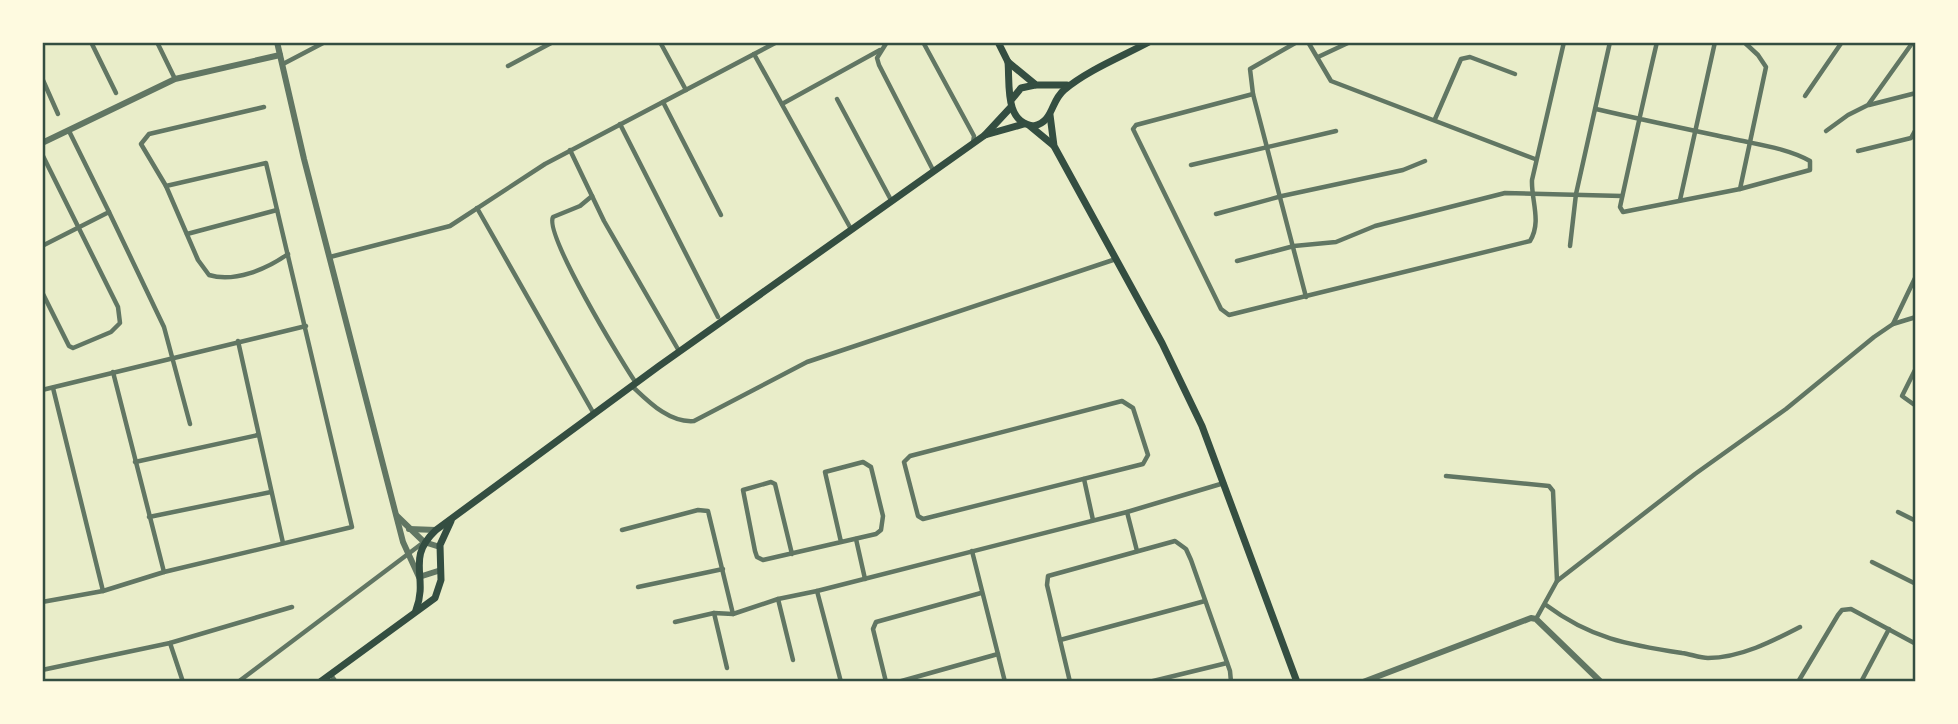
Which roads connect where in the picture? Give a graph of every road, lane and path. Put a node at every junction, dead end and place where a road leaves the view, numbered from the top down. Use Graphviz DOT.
graph roads {
  1 [pos="91,42"];
  2 [pos="157,42"];
  3 [pos="277,42"];
  4 [pos="325,42"];
  5 [pos="553,42"];
  6 [pos="660,42"];
  7 [pos="777,42"];
  8 [pos="923,42"];
  9 [pos="998,42"];
  10 [pos="1149,42"];
  11 [pos="1297,42"];
  12 [pos="1308,42"];
  13 [pos="1350,42"];
  14 [pos="1564,42"];
  15 [pos="1610,42"];
  16 [pos="1657,42"];
  17 [pos="1715,42"];
  18 [pos="1744,42"];
  19 [pos="1842,42"];
  20 [pos="1913,42"];
  21 [pos="890,43"];
  22 [pos="882,49"];
  23 [pos="754,54"];
  24 [pos="280,55"];
  25 [pos="1318,57"];
  26 [pos="1008,62"];
  27 [pos="282,65"];
  28 [pos="508,66"];
  29 [pos="1515,74"];
  30 [pos="42,78"];
  31 [pos="175,79"];
  32 [pos="1074,83"];
  33 [pos="1039,86"];
  34 [pos="686,90"];
  35 [pos="116,93"];
  36 [pos="1916,93"];
  37 [pos="1253,94"];
  38 [pos="1805,96"];
  39 [pos="836,99"];
  40 [pos="663,102"];
  41 [pos="1011,103"];
  42 [pos="782,104"];
  43 [pos="1868,106"];
  44 [pos="264,107"];
  45 [pos="1596,109"];
  46 [pos="1051,112"];
  47 [pos="58,114"];
  48 [pos="1638,118"];
  49 [pos="1435,119"];
  50 [pos="620,124"];
  51 [pos="1027,125"];
  52 [pos="1916,129"];
  53 [pos="69,131"];
  54 [pos="1336,131"];
  55 [pos="1695,131"];
  56 [pos="1826,131"];
  57 [pos="985,135"];
  58 [pos="42,143"];
  59 [pos="973,143"];
  60 [pos="1750,143"];
  61 [pos="1054,146"];
  62 [pos="1269,146"];
  63 [pos="570,150"];
  64 [pos="1858,151"];
  65 [pos="42,154"];
  66 [pos="1535,159"];
  67 [pos="1425,161"];
  68 [pos="1191,165"];
  69 [pos="933,170"];
  70 [pos="166,186"];
  71 [pos="1740,189"];
  72 [pos="1535,194"];
  73 [pos="1576,194"];
  74 [pos="592,196"];
  75 [pos="1282,196"];
  76 [pos="1622,197"];
  77 [pos="891,200"];
  78 [pos="1680,200"];
  79 [pos="477,208"];
  80 [pos="277,210"];
  81 [pos="109,212"];
  82 [pos="1216,214"];
  83 [pos="721,215"];
  84 [pos="77,228"];
  85 [pos="851,229"];
  86 [pos="187,233"];
  87 [pos="42,246"];
  88 [pos="1294,246"];
  89 [pos="1570,246"];
  90 [pos="288,254"];
  91 [pos="330,257"];
  92 [pos="1116,259"];
  93 [pos="1237,261"];
  94 [pos="1916,276"];
  95 [pos="42,292"];
  96 [pos="1306,297"];
  97 [pos="718,317"];
  98 [pos="1916,317"];
  99 [pos="1894,324"];
  100 [pos="306,326"];
  101 [pos="238,341"];
  102 [pos="680,352"];
  103 [pos="171,358"];
  104 [pos="1916,368"];
  105 [pos="113,372"];
  106 [pos="634,384"];
  107 [pos="53,387"];
  108 [pos="42,390"];
  109 [pos="1916,406"];
  110 [pos="594,414"];
  111 [pos="190,424"];
  112 [pos="258,435"];
  113 [pos="135,462"];
  114 [pos="1446,476"];
  115 [pos="1084,479"];
  116 [pos="1224,483"];
  117 [pos="271,492"];
  118 [pos="1127,512"];
  119 [pos="1898,512"];
  120 [pos="396,515"];
  121 [pos="149,517"];
  122 [pos="451,520"];
  123 [pos="1093,520"];
  124 [pos="1916,521"];
  125 [pos="409,529"];
  126 [pos="436,530"];
  127 [pos="622,530"];
  128 [pos="856,538"];
  129 [pos="424,542"];
  130 [pos="841,542"];
  131 [pos="283,543"];
  132 [pos="440,547"];
  133 [pos="972,551"];
  134 [pos="1137,551"];
  135 [pos="408,552"];
  136 [pos="792,554"];
  137 [pos="1872,562"];
  138 [pos="723,569"];
  139 [pos="441,570"];
  140 [pos="164,572"];
  141 [pos="419,577"];
  142 [pos="865,579"];
  143 [pos="1557,581"];
  144 [pos="1916,584"];
  145 [pos="638,587"];
  146 [pos="817,590"];
  147 [pos="103,591"];
  148 [pos="981,593"];
  149 [pos="778,599"];
  150 [pos="1205,601"];
  151 [pos="42,602"];
  152 [pos="1546,605"];
  153 [pos="292,607"];
  154 [pos="416,610"];
  155 [pos="715,613"];
  156 [pos="733,614"];
  157 [pos="1536,619"];
  158 [pos="676,622"];
  159 [pos="1800,627"];
  160 [pos="1889,629"];
  161 [pos="1060,640"];
  162 [pos="170,643"];
  163 [pos="1916,644"];
  164 [pos="998,654"];
  165 [pos="793,660"];
  166 [pos="1227,663"];
  167 [pos="727,668"];
  168 [pos="42,670"];
  169 [pos="331,675"];
  170 [pos="1295,680"];
  171 [pos="183,682"];
  172 [pos="238,682"];
  173 [pos="320,682"];
  174 [pos="337,682"];
  175 [pos="841,682"];
  176 [pos="887,682"];
  177 [pos="898,682"];
  178 [pos="1005,682"];
  179 [pos="1070,682"];
  180 [pos="1149,682"];
  181 [pos="1231,682"];
  182 [pos="1363,682"];
  183 [pos="1601,682"];
  184 [pos="1798,682"];
  185 [pos="1861,682"];
  1 -- 35 [label="street"];
  2 -- 31 [label="street"];
  3 -- 24 [label="street"];
  4 -- 27 [label="street"];
  5 -- 28 [label="street"];
  6 -- 34 [label="street"];
  7 -- 23 [label="street"];
  8 -- 59 [label="street"];
  9 -- 26 [label="main road"];
  10 -- 32 [label="main road"];
  11 -- 37 [label="street"];
  12 -- 25 [label="street"];
  13 -- 25 [label="street"];
  14 -- 66 [label="street"];
  15 -- 45 [label="street"];
  16 -- 48 [label="street"];
  17 -- 55 [label="street"];
  18 -- 60 [label="street"];
  19 -- 38 [label="street"];
  20 -- 43 [label="street"];
  21 -- 22 [label="street"];
  22 -- 42 [label="street"];
  22 -- 69 [label="street"];
  23 -- 34 [label="street"];
  23 -- 42 [label="street"];
  24 -- 27 [label="street"];
  24 -- 31 [label="street"];
  25 -- 49 [label="street"];
  26 -- 33 [label="main road"];
  26 -- 41 [label="main road"];
  27 -- 91 [label="street"];
  29 -- 49 [label="street"];
  30 -- 47 [label="street"];
  31 -- 53 [label="street"];
  32 -- 33 [label="main road"];
  32 -- 46 [label="main road"];
  33 -- 41 [label="main road"];
  33 -- 46 [label="main road"];
  34 -- 40 [label="street"];
  36 -- 43 [label="street"];
  37 -- 62 [label="street"];
  37 -- 96 [label="street"];
  39 -- 77 [label="street"];
  40 -- 50 [label="street"];
  40 -- 83 [label="street"];
  41 -- 51 [label="main road"];
  41 -- 57 [label="main road"];
  42 -- 85 [label="street"];
  43 -- 56 [label="street"];
  44 -- 70 [label="street"];
  45 -- 48 [label="street"];
  45 -- 73 [label="street"];
  46 -- 51 [label="main road"];
  46 -- 61 [label="main road"];
  48 -- 55 [label="street"];
  48 -- 76 [label="street"];
  49 -- 66 [label="street"];
  50 -- 63 [label="street"];
  50 -- 97 [label="street"];
  51 -- 57 [label="main road"];
  51 -- 61 [label="main road"];
  52 -- 64 [label="street"];
  53 -- 58 [label="street"];
  53 -- 81 [label="street"];
  54 -- 62 [label="street"];
  55 -- 60 [label="street"];
  55 -- 78 [label="street"];
  57 -- 59 [label="main road"];
  59 -- 69 [label="main road"];
  60 -- 71 [label="street"];
  60 -- 71 [label="street"];
  61 -- 92 [label="main road"];
  62 -- 68 [label="street"];
  62 -- 75 [label="street"];
  63 -- 74 [label="street"];
  63 -- 79 [label="street"];
  65 -- 84 [label="street"];
  66 -- 72 [label="street"];
  67 -- 75 [label="street"];
  69 -- 77 [label="main road"];
  70 -- 80 [label="street"];
  70 -- 86 [label="street"];
  71 -- 78 [label="street"];
  72 -- 73 [label="street"];
  72 -- 88 [label="street"];
  72 -- 96 [label="street"];
  73 -- 76 [label="street"];
  73 -- 89 [label="street"];
  74 -- 102 [label="street"];
  74 -- 106 [label="street"];
  75 -- 82 [label="street"];
  75 -- 88 [label="street"];
  76 -- 78 [label="street"];
  77 -- 85 [label="main road"];
  79 -- 91 [label="street"];
  79 -- 110 [label="street"];
  80 -- 86 [label="street"];
  80 -- 90 [label="street"];
  81 -- 84 [label="street"];
  81 -- 103 [label="street"];
  84 -- 87 [label="street"];
  84 -- 95 [label="street"];
  85 -- 102 [label="main road"];
  86 -- 90 [label="street"];
  88 -- 93 [label="street"];
  88 -- 96 [label="street"];
  90 -- 100 [label="street"];
  91 -- 120 [label="street"];
  92 -- 106 [label="street"];
  92 -- 116 [label="main road"];
  94 -- 99 [label="street"];
  98 -- 99 [label="street"];
  99 -- 143 [label="street"];
  100 -- 101 [label="street"];
  100 -- 131 [label="street"];
  101 -- 103 [label="street"];
  101 -- 112 [label="street"];
  102 -- 106 [label="main road"];
  103 -- 105 [label="street"];
  103 -- 111 [label="street"];
  104 -- 109 [label="street"];
  105 -- 107 [label="street"];
  105 -- 113 [label="street"];
  106 -- 110 [label="main road"];
  107 -- 108 [label="street"];
  107 -- 147 [label="street"];
  110 -- 122 [label="main road"];
  112 -- 113 [label="street"];
  112 -- 117 [label="street"];
  113 -- 121 [label="street"];
  114 -- 143 [label="street"];
  115 -- 115 [label="street"];
  115 -- 123 [label="street"];
  116 -- 118 [label="street"];
  116 -- 170 [label="main road"];
  117 -- 121 [label="street"];
  117 -- 131 [label="street"];
  118 -- 123 [label="street"];
  118 -- 134 [label="street"];
  119 -- 124 [label="street"];
  120 -- 125 [label="street"];
  120 -- 135 [label="street"];
  121 -- 140 [label="street"];
  122 -- 126 [label="main road"];
  122 -- 132 [label="main road"];
  123 -- 133 [label="street"];
  125 -- 126 [label="street"];
  125 -- 129 [label="street"];
  126 -- 129 [label="main road"];
  127 -- 138 [label="street"];
  128 -- 130 [label="street"];
  128 -- 130 [label="street"];
  128 -- 142 [label="street"];
  129 -- 132 [label="street"];
  129 -- 135 [label="street"];
  129 -- 141 [label="main road"];
  130 -- 136 [label="street"];
  131 -- 140 [label="street"];
  132 -- 139 [label="main road"];
  133 -- 142 [label="street"];
  133 -- 148 [label="street"];
  134 -- 150 [label="street"];
  134 -- 161 [label="street"];
  135 -- 141 [label="street"];
  135 -- 172 [label="street"];
  136 -- 136 [label="street"];
  137 -- 144 [label="street"];
  138 -- 145 [label="street"];
  138 -- 156 [label="street"];
  139 -- 141 [label="street"];
  139 -- 154 [label="main road"];
  140 -- 147 [label="street"];
  141 -- 154 [label="main road"];
  142 -- 146 [label="street"];
  143 -- 152 [label="street"];
  146 -- 149 [label="street"];
  146 -- 175 [label="street"];
  147 -- 151 [label="street"];
  148 -- 164 [label="street"];
  148 -- 176 [label="street"];
  149 -- 156 [label="street"];
  149 -- 165 [label="street"];
  150 -- 161 [label="street"];
  150 -- 166 [label="street"];
  152 -- 157 [label="street"];
  152 -- 159 [label="street"];
  153 -- 162 [label="street"];
  154 -- 169 [label="main road"];
  155 -- 156 [label="street"];
  155 -- 158 [label="street"];
  155 -- 167 [label="street"];
  157 -- 182 [label="street"];
  157 -- 183 [label="street"];
  160 -- 163 [label="street"];
  160 -- 184 [label="street"];
  160 -- 185 [label="street"];
  161 -- 179 [label="street"];
  162 -- 168 [label="street"];
  162 -- 171 [label="street"];
  164 -- 177 [label="street"];
  164 -- 178 [label="street"];
  166 -- 180 [label="street"];
  166 -- 181 [label="street"];
  169 -- 173 [label="main road"];
  169 -- 174 [label="street"];
}
